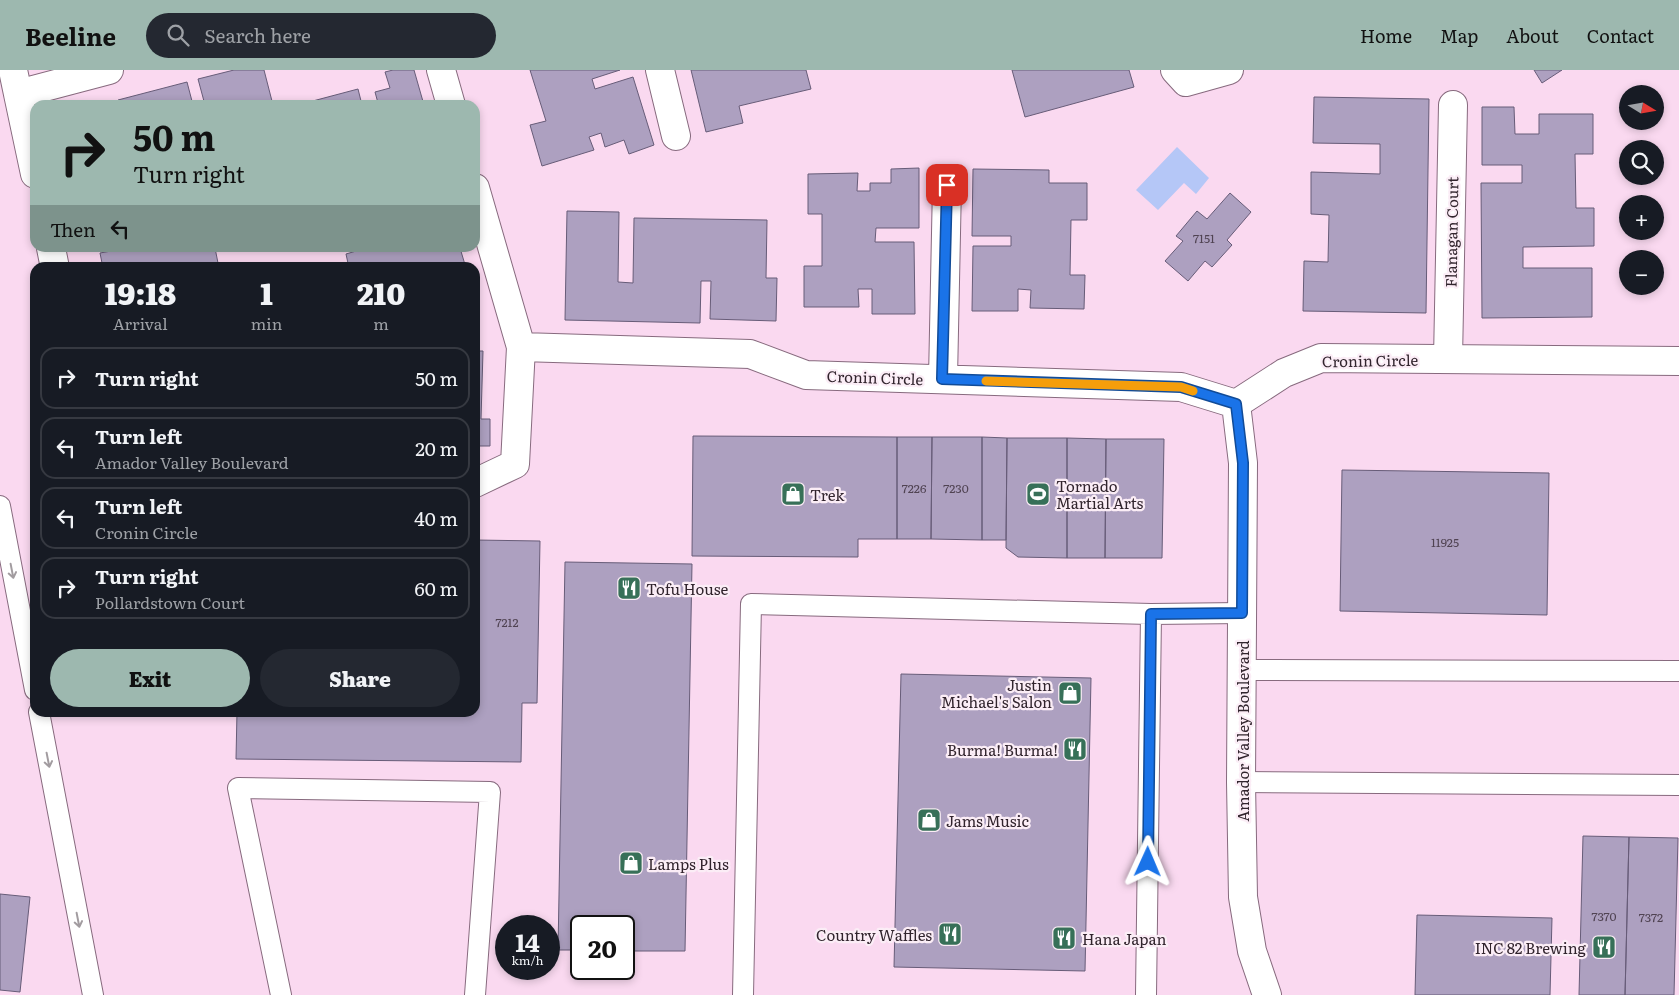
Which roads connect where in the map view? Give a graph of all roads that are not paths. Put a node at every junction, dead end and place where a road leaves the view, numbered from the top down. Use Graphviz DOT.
graph roads {
  1 [pos="109,70"];
  2 [pos="441,70"];
  3 [pos="660,70"];
  4 [pos="1175,70"];
  5 [pos="1229,70"];
  6 [pos="15,82"];
  7 [pos="450,100"];
  8 [pos="1454,105"];
  9 [pos="676,136"];
  10 [pos="30,151"];
  11 [pos="947,185"];
  12 [pos="480,205"];
  13 [pos="521,347"];
  14 [pos="1448,359"];
  15 [pos="1679,361"];
  16 [pos="942,379"];
  17 [pos="1236,404"];
  18 [pos="480,480"];
  19 [pos="0,506"];
  20 [pos="1242,613"];
  21 [pos="1151,614"];
  22 [pos="30,664"];
  23 [pos="1242,670"];
  24 [pos="1679,671"];
  25 [pos="40,717"];
  26 [pos="1241,782"];
  27 [pos="1679,785"];
  28 [pos="93,995"];
  29 [pos="281,995"];
  30 [pos="474,995"];
  31 [pos="743,995"];
  32 [pos="1146,995"];
  33 [pos="1267,995"];
  1 -- 6 [label="street"];
  2 -- 7 [label="street"];
  3 -- 9 [label="street"];
  4 -- 5 [label="street"];
  6 -- 10 [label="street"];
  8 -- 14 [label="street, Flanagan Court"];
  11 -- 16 [label="street"];
  12 -- 13 [label="street"];
  13 -- 16 [label="street, Cronin Circle"];
  13 -- 18 [label="street"];
  14 -- 15 [label="street, Cronin Circle"];
  14 -- 17 [label="street, Cronin Circle"];
  16 -- 17 [label="street, Cronin Circle"];
  17 -- 20 [label="street, Amador Valley Boulevard"];
  19 -- 22 [label="lane, one-way"];
  20 -- 21 [label="lane"];
  20 -- 23 [label="street, Amador Valley Boulevard"];
  21 -- 31 [label="lane"];
  21 -- 32 [label="lane"];
  23 -- 24 [label="lane"];
  23 -- 26 [label="street, Amador Valley Boulevard"];
  25 -- 28 [label="lane, one-way"];
  26 -- 27 [label="lane"];
  26 -- 33 [label="street, Amador Valley Boulevard"];
  29 -- 30 [label="lane"];
}
